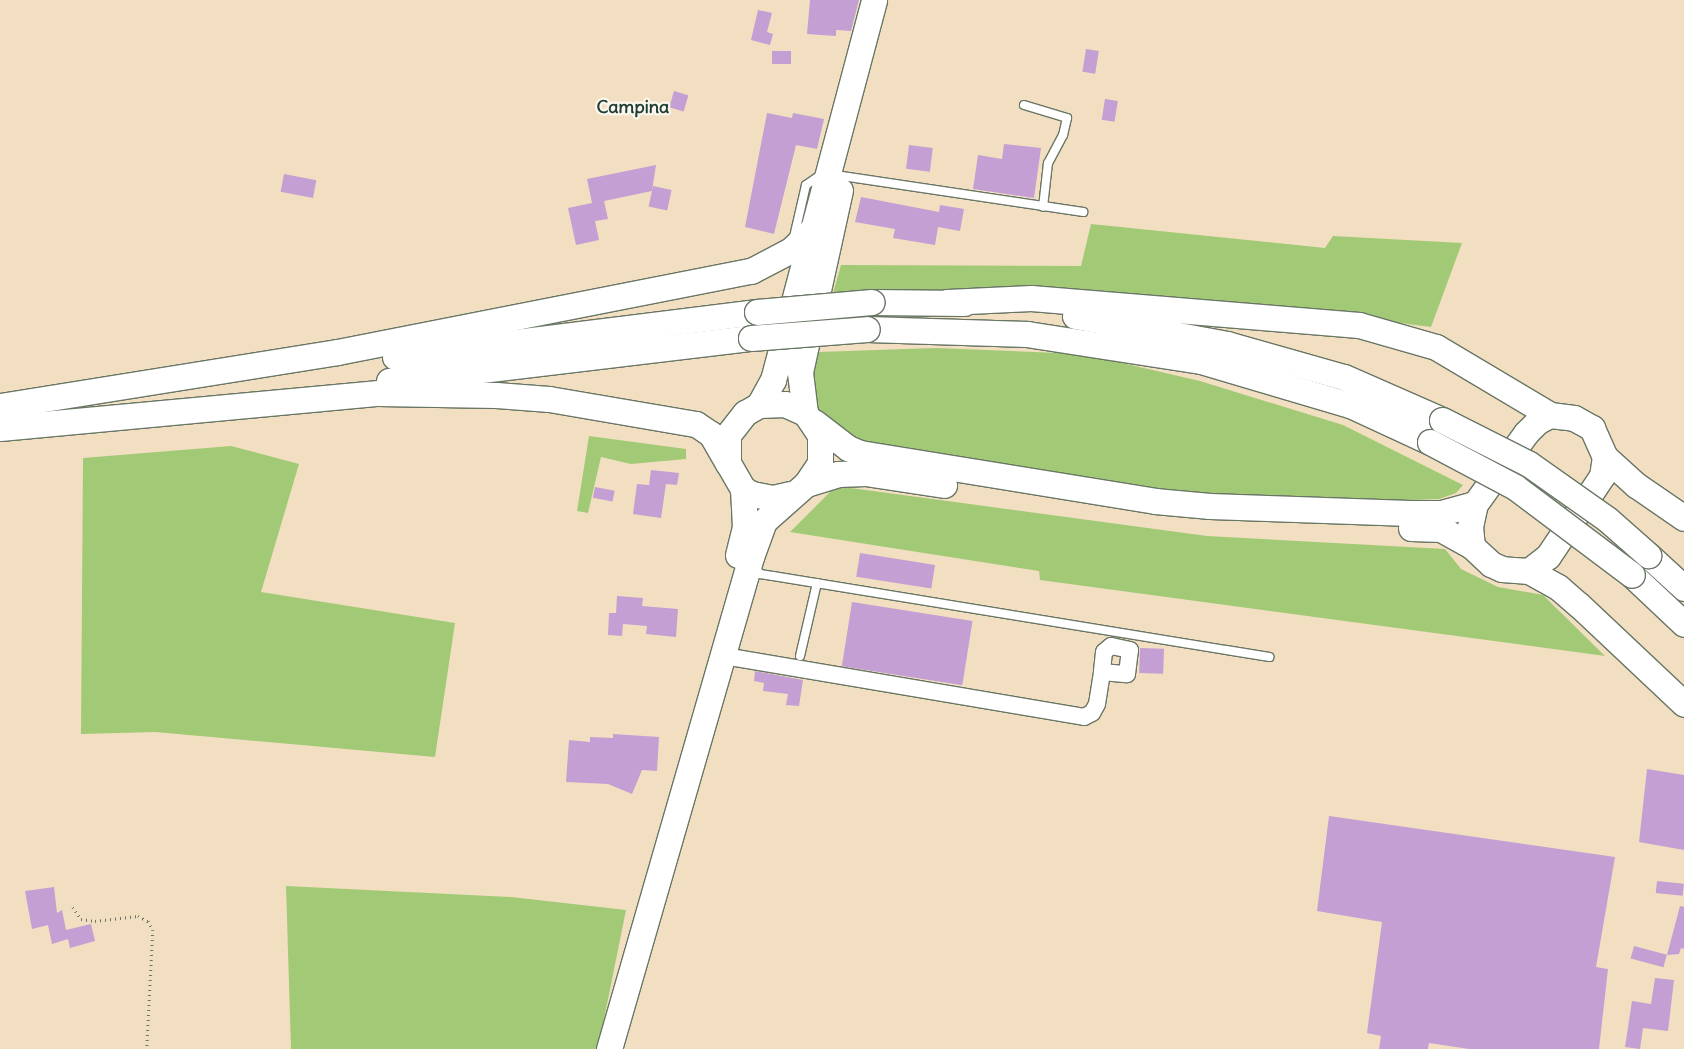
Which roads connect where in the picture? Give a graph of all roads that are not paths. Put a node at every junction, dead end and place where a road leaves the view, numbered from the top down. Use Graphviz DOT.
graph roads {
  1 [pos="874,0"];
  2 [pos="881,0"];
  3 [pos="1024,106"];
  4 [pos="836,171"];
  5 [pos="1043,207"];
  6 [pos="1083,212"];
  7 [pos="814,228"];
  8 [pos="791,250"];
  9 [pos="947,302"];
  10 [pos="759,405"];
  11 [pos="0,406"];
  12 [pos="134,415"];
  13 [pos="1550,415"];
  14 [pos="809,417"];
  15 [pos="0,428"];
  16 [pos="1605,457"];
  17 [pos="739,482"];
  18 [pos="799,489"];
  19 [pos="1475,504"];
  20 [pos="1684,518"];
  21 [pos="1472,546"];
  22 [pos="751,557"];
  23 [pos="1529,571"];
  24 [pos="773,576"];
  25 [pos="817,584"];
  26 [pos="1684,588"];
  27 [pos="742,592"];
  28 [pos="1684,624"];
  29 [pos="724,656"];
  30 [pos="800,656"];
  31 [pos="1269,657"];
  32 [pos="1102,672"];
  33 [pos="1684,704"];
  34 [pos="656,886"];
  35 [pos="609,1049"];
  1 -- 4 [label="main road"];
  2 -- 4 [label="main road"];
  3 -- 5 [label="lane"];
  4 -- 5 [label="lane"];
  4 -- 7 [label="main road"];
  4 -- 8 [label="lane"];
  4 -- 14 [label="main road"];
  5 -- 6 [label="lane"];
  7 -- 8 [label="main road"];
  7 -- 10 [label="main road"];
  8 -- 11 [label="main road"];
  9 -- 11 [label="main road, bridge"];
  9 -- 13 [label="main road"];
  9 -- 26 [label="main road, bridge"];
  10 -- 14 [label="main road"];
  10 -- 17 [label="main road"];
  12 -- 15 [label="main road"];
  12 -- 17 [label="main road"];
  12 -- 28 [label="main road, bridge"];
  13 -- 16 [label="main road"];
  13 -- 19 [label="main road"];
  14 -- 18 [label="main road"];
  14 -- 19 [label="main road"];
  16 -- 20 [label="main road"];
  16 -- 23 [label="main road"];
  17 -- 18 [label="main road"];
  17 -- 34 [label="main road"];
  18 -- 21 [label="main road"];
  18 -- 22 [label="main road"];
  19 -- 21 [label="main road"];
  21 -- 23 [label="main road"];
  22 -- 24 [label="lane"];
  22 -- 27 [label="main road"];
  23 -- 33 [label="main road"];
  24 -- 25 [label="lane"];
  24 -- 27 [label="lane"];
  25 -- 30 [label="lane"];
  25 -- 31 [label="lane"];
  27 -- 29 [label="main road"];
  29 -- 32 [label="street"];
  29 -- 34 [label="main road"];
  34 -- 35 [label="main road"];
}
